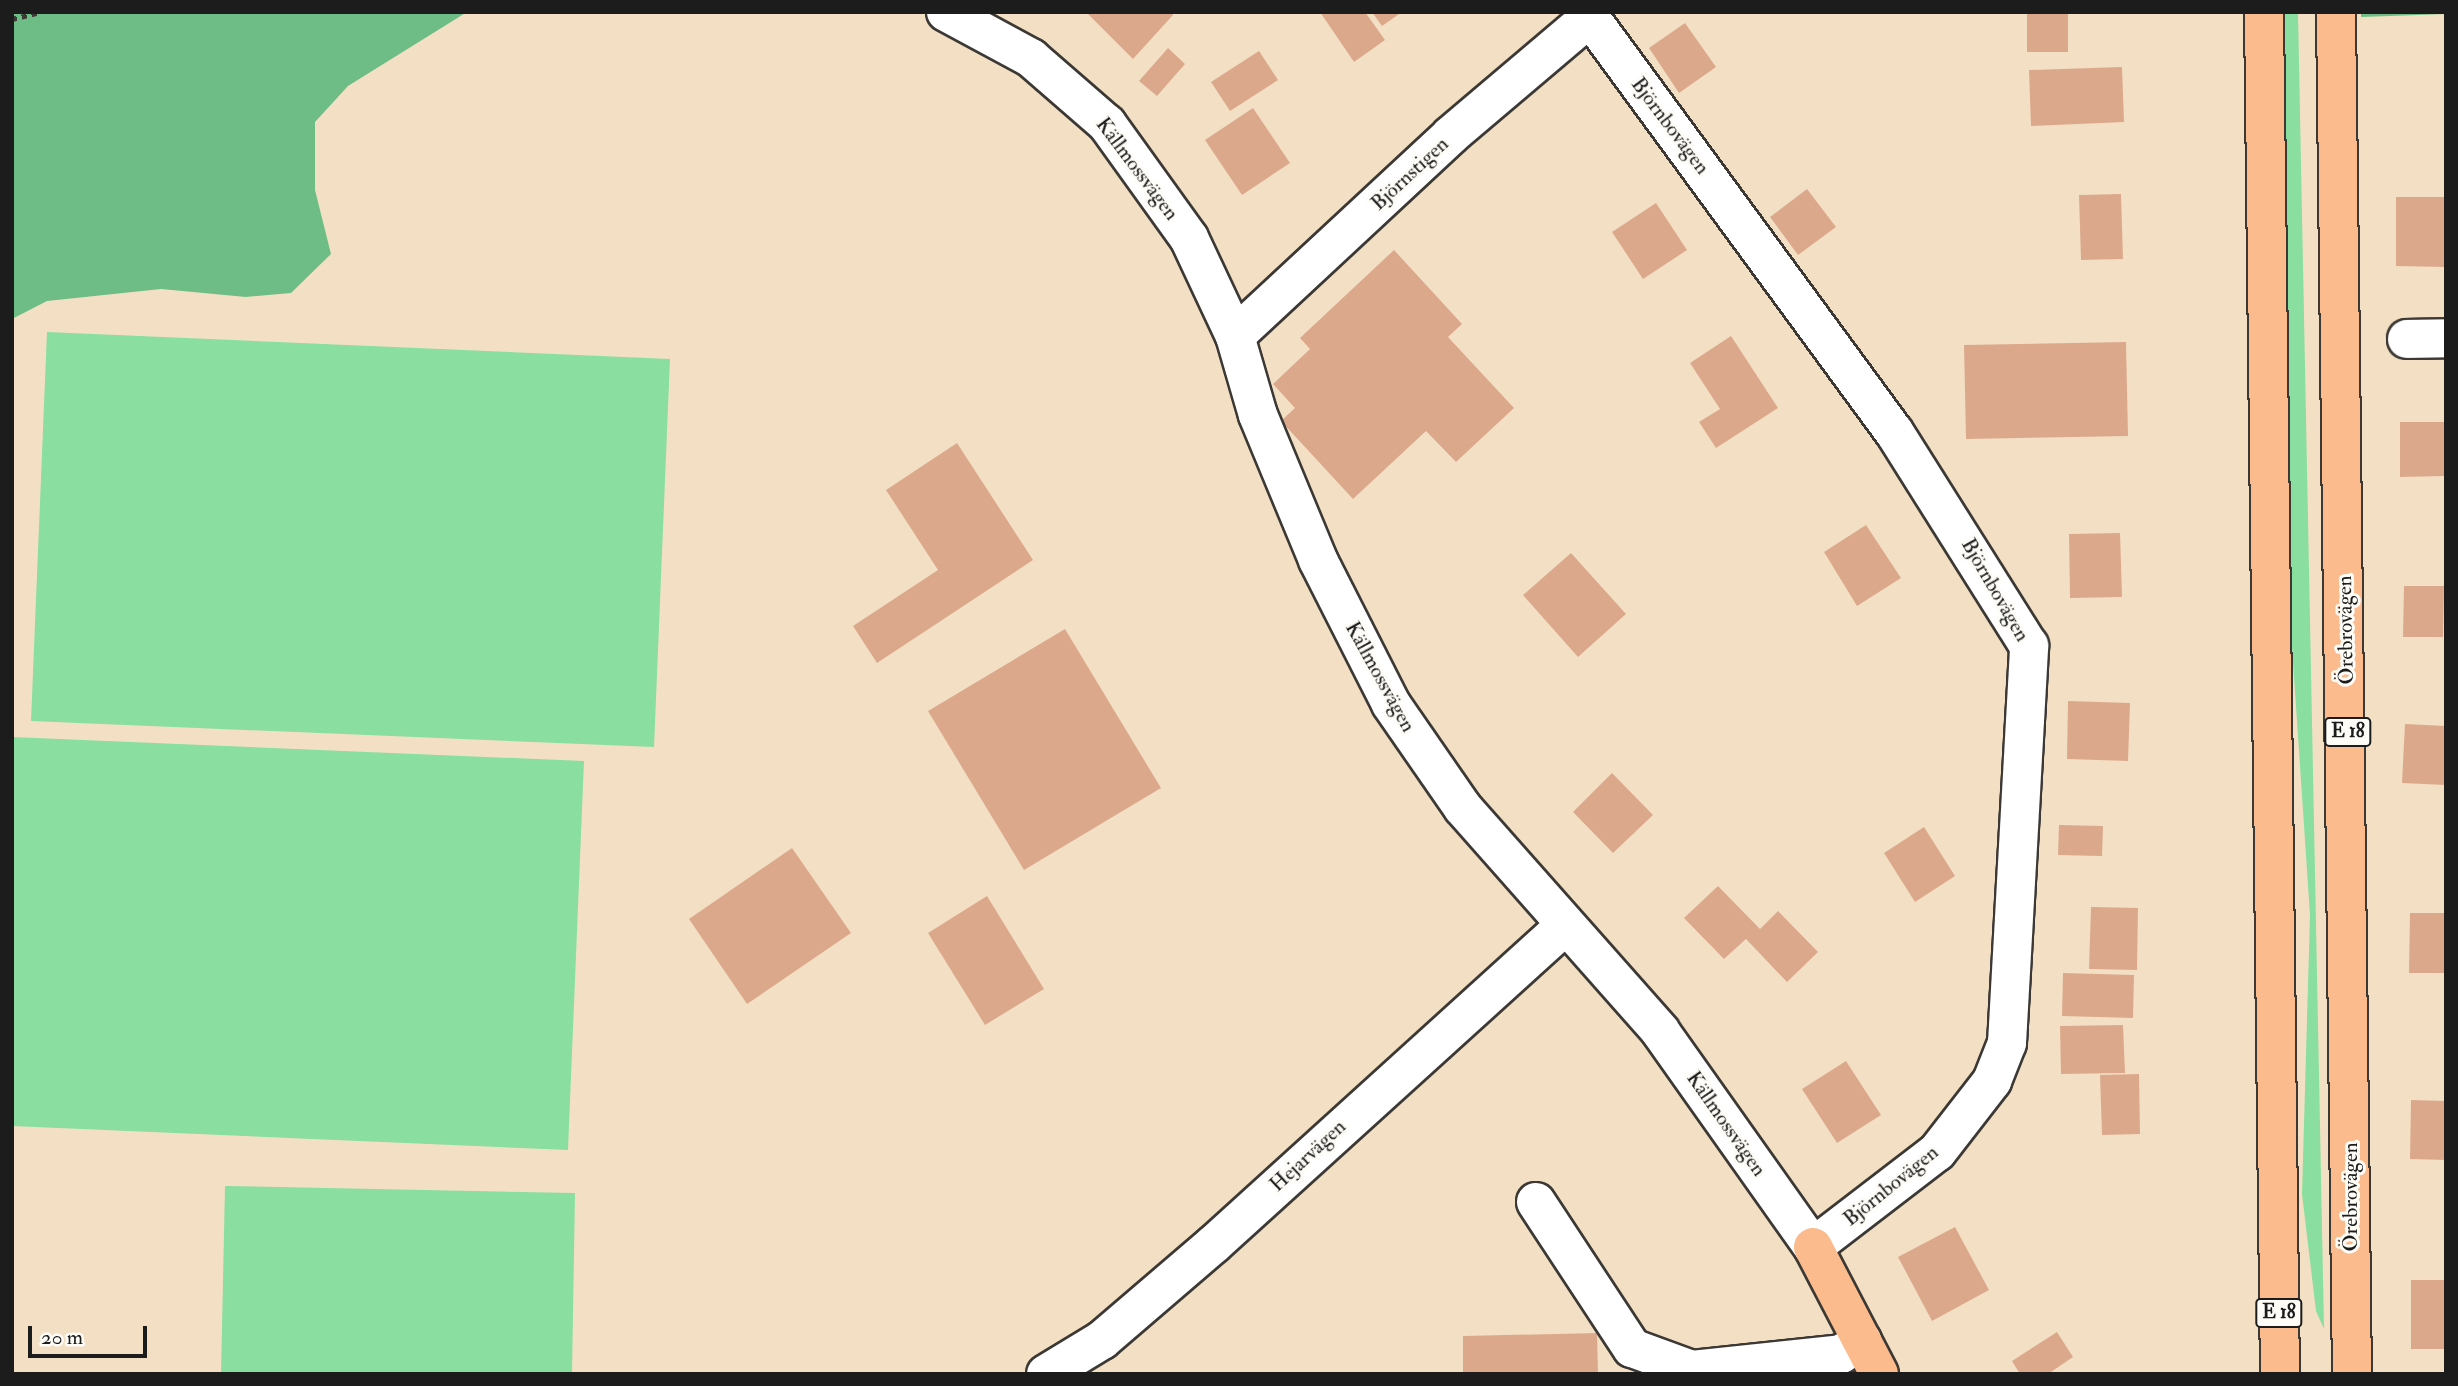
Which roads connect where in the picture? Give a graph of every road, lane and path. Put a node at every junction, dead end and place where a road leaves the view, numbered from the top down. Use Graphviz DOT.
graph roads {
  1 [pos="40,12"];
  2 [pos="946,12"];
  3 [pos="2264,12"];
  4 [pos="2336,12"];
  5 [pos="1588,15"];
  6 [pos="12,19"];
  7 [pos="1235,336"];
  8 [pos="2446,338"];
  9 [pos="2407,339"];
  10 [pos="1564,927"];
  11 [pos="1536,1202"];
  12 [pos="1813,1247"];
  13 [pos="1871,1357"];
  14 [pos="1046,1374"];
  15 [pos="2280,1374"];
  16 [pos="2352,1374"];
  1 -- 6 [label="path"];
  2 -- 7 [label="street, Källmossvägen"];
  3 -- 15 [label="main road, E 18"];
  4 -- 16 [label="main road, Örebrovägen / E 18"];
  5 -- 7 [label="street, Björnstigen"];
  5 -- 12 [label="street, Björnbovägen"];
  7 -- 10 [label="street, Källmossvägen"];
  8 -- 9 [label="street"];
  10 -- 12 [label="street, Källmossvägen"];
  10 -- 14 [label="street, Hejarvägen"];
  11 -- 13 [label="street"];
  12 -- 13 [label="main road, Källmossvägen"];
}
